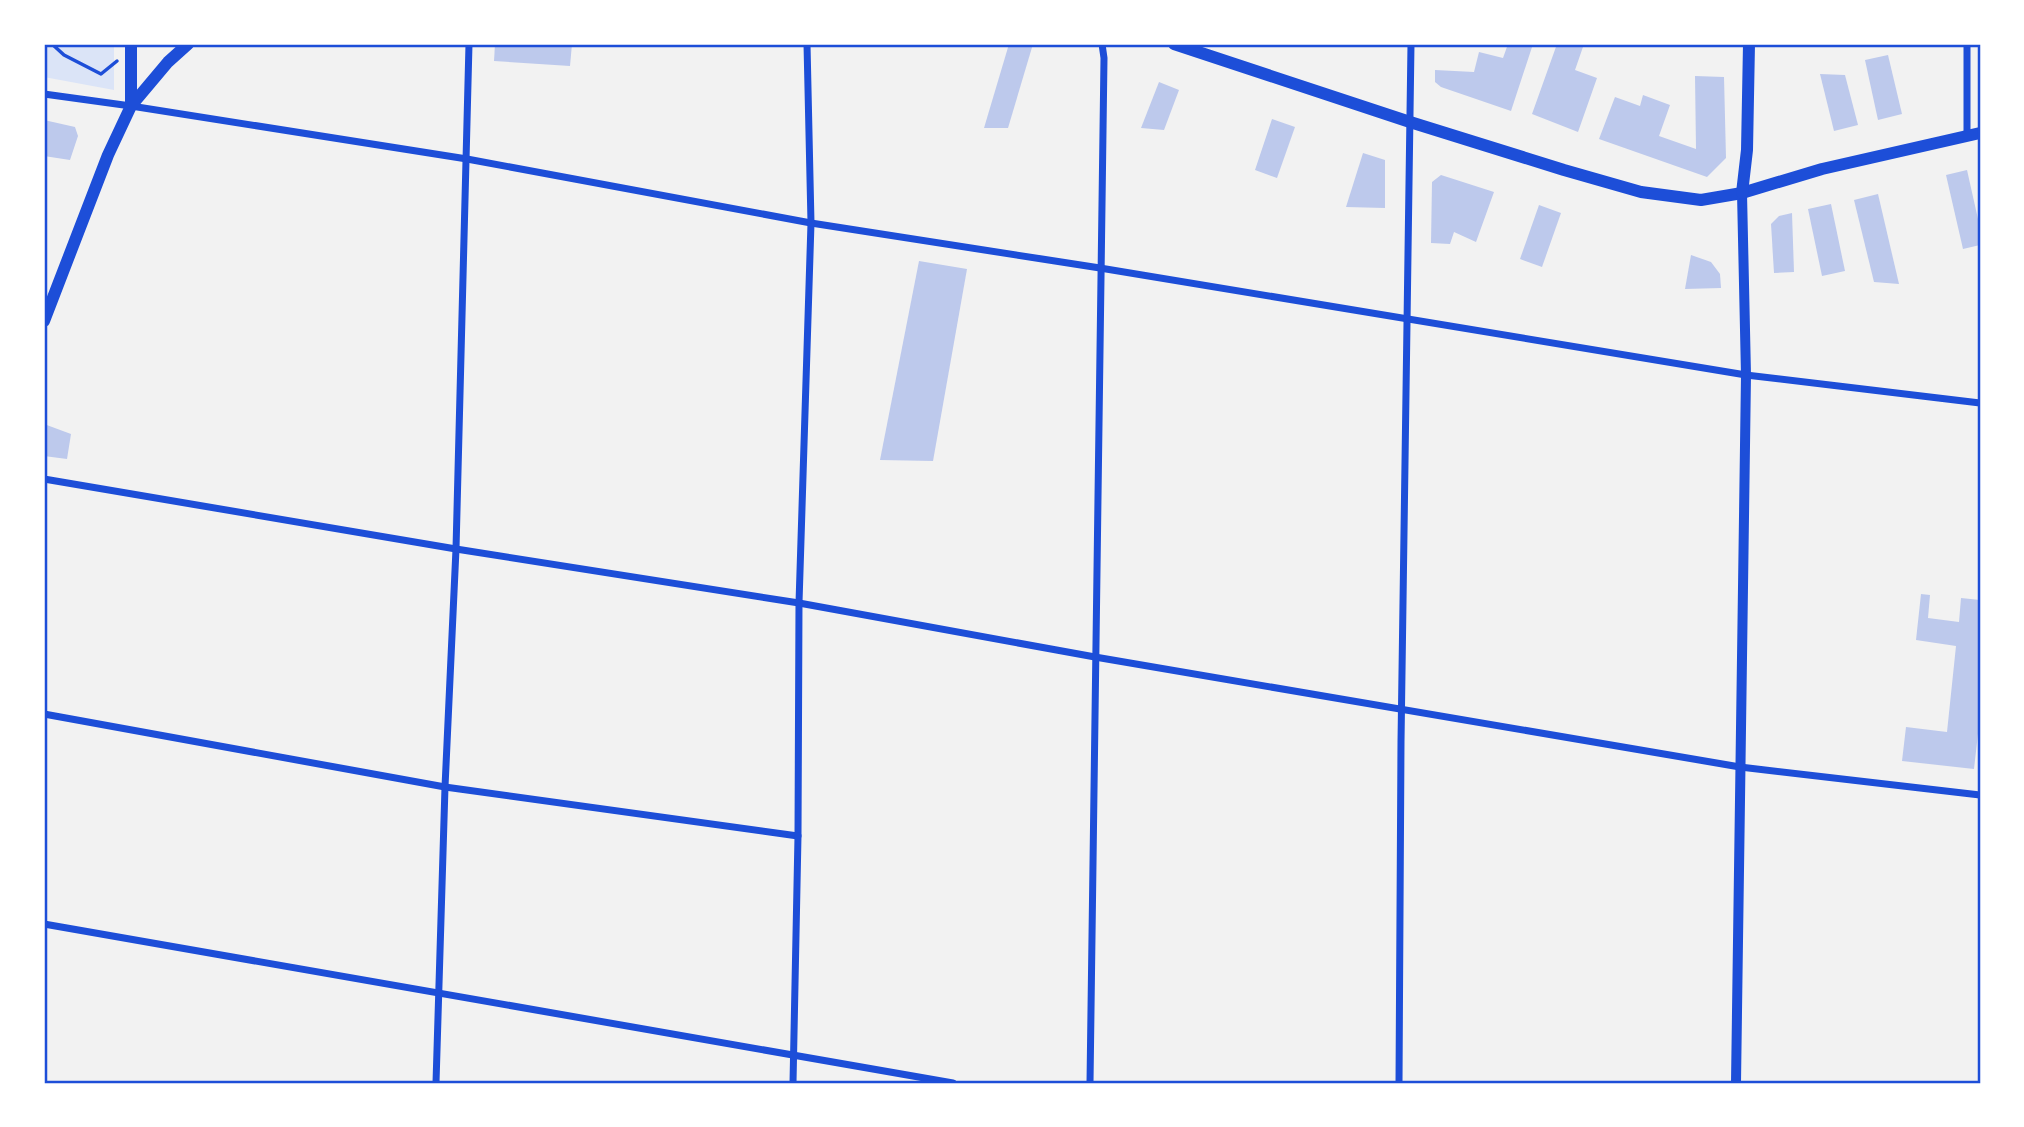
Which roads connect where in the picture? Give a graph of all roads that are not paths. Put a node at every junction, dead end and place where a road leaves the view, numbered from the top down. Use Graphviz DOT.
graph roads {
  1 [pos="188,44"];
  2 [pos="469,44"];
  3 [pos="807,44"];
  4 [pos="1102,44"];
  5 [pos="1174,44"];
  6 [pos="1410,44"];
  7 [pos="1749,44"];
  8 [pos="1967,44"];
  9 [pos="132,48"];
  10 [pos="44,94"];
  11 [pos="131,106"];
  12 [pos="1410,122"];
  13 [pos="1980,133"];
  14 [pos="1967,136"];
  15 [pos="467,159"];
  16 [pos="1742,193"];
  17 [pos="811,223"];
  18 [pos="1100,268"];
  19 [pos="1407,320"];
  20 [pos="44,321"];
  21 [pos="1746,375"];
  22 [pos="1980,403"];
  23 [pos="44,479"];
  24 [pos="456,549"];
  25 [pos="799,603"];
  26 [pos="1095,657"];
  27 [pos="1402,710"];
  28 [pos="44,713"];
  29 [pos="1740,767"];
  30 [pos="445,787"];
  31 [pos="1980,795"];
  32 [pos="798,836"];
  33 [pos="44,924"];
  34 [pos="440,994"];
  35 [pos="794,1055"];
  36 [pos="436,1083"];
  37 [pos="793,1083"];
  38 [pos="953,1083"];
  39 [pos="1090,1083"];
  40 [pos="1399,1083"];
  41 [pos="1736,1083"];
  1 -- 11 [label="main road"];
  2 -- 15 [label="street"];
  3 -- 17 [label="street"];
  4 -- 18 [label="street"];
  5 -- 12 [label="main road"];
  6 -- 12 [label="street"];
  7 -- 16 [label="main road"];
  8 -- 14 [label="street"];
  9 -- 11 [label="main road"];
  10 -- 11 [label="street"];
  11 -- 15 [label="street"];
  11 -- 20 [label="main road"];
  12 -- 16 [label="main road"];
  12 -- 19 [label="street"];
  13 -- 14 [label="main road"];
  14 -- 16 [label="main road"];
  15 -- 17 [label="street"];
  15 -- 24 [label="street"];
  16 -- 21 [label="street"];
  17 -- 18 [label="street"];
  17 -- 25 [label="street"];
  18 -- 19 [label="street"];
  18 -- 26 [label="street"];
  19 -- 21 [label="street"];
  19 -- 27 [label="street"];
  21 -- 22 [label="street"];
  21 -- 29 [label="street"];
  23 -- 24 [label="street"];
  24 -- 25 [label="street"];
  24 -- 30 [label="street"];
  25 -- 26 [label="street"];
  25 -- 32 [label="street"];
  26 -- 27 [label="street"];
  26 -- 39 [label="street"];
  27 -- 29 [label="street"];
  27 -- 40 [label="street"];
  28 -- 30 [label="street"];
  29 -- 31 [label="street"];
  29 -- 41 [label="street"];
  30 -- 32 [label="street"];
  30 -- 34 [label="street"];
  32 -- 35 [label="street"];
  33 -- 34 [label="street"];
  34 -- 35 [label="street"];
  34 -- 36 [label="street"];
  35 -- 37 [label="street"];
  35 -- 38 [label="street"];
}
